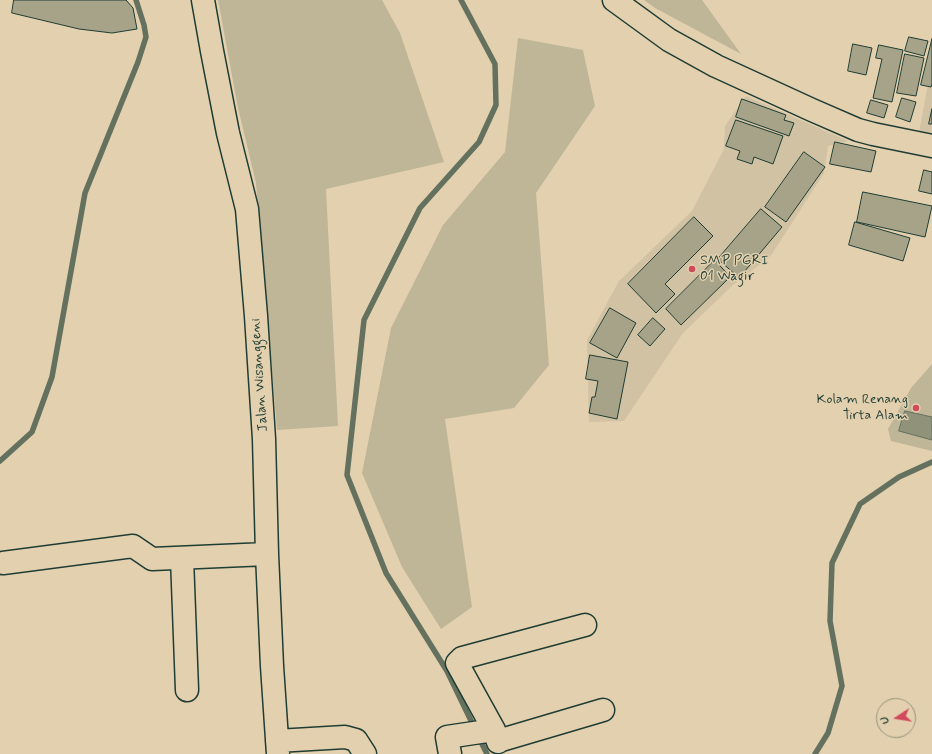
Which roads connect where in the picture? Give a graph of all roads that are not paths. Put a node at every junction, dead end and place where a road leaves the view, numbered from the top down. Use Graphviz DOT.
graph roads {
  1 [pos="203,0"];
  2 [pos="614,0"];
  3 [pos="932,146"];
  4 [pos="267,554"];
  5 [pos="182,558"];
  6 [pos="3,563"];
  7 [pos="585,625"];
  8 [pos="187,690"];
  9 [pos="603,710"];
  10 [pos="495,739"];
  11 [pos="453,745"];
  12 [pos="278,747"];
  13 [pos="365,754"];
  1 -- 4 [label="street, Jalan Wisanggeni"];
  2 -- 3 [label="street"];
  4 -- 5 [label="street"];
  4 -- 12 [label="street, Jalan Wisanggeni"];
  5 -- 6 [label="street"];
  5 -- 8 [label="street"];
  7 -- 10 [label="street"];
  9 -- 10 [label="street"];
  10 -- 11 [label="street"];
  12 -- 13 [label="street"];
}
